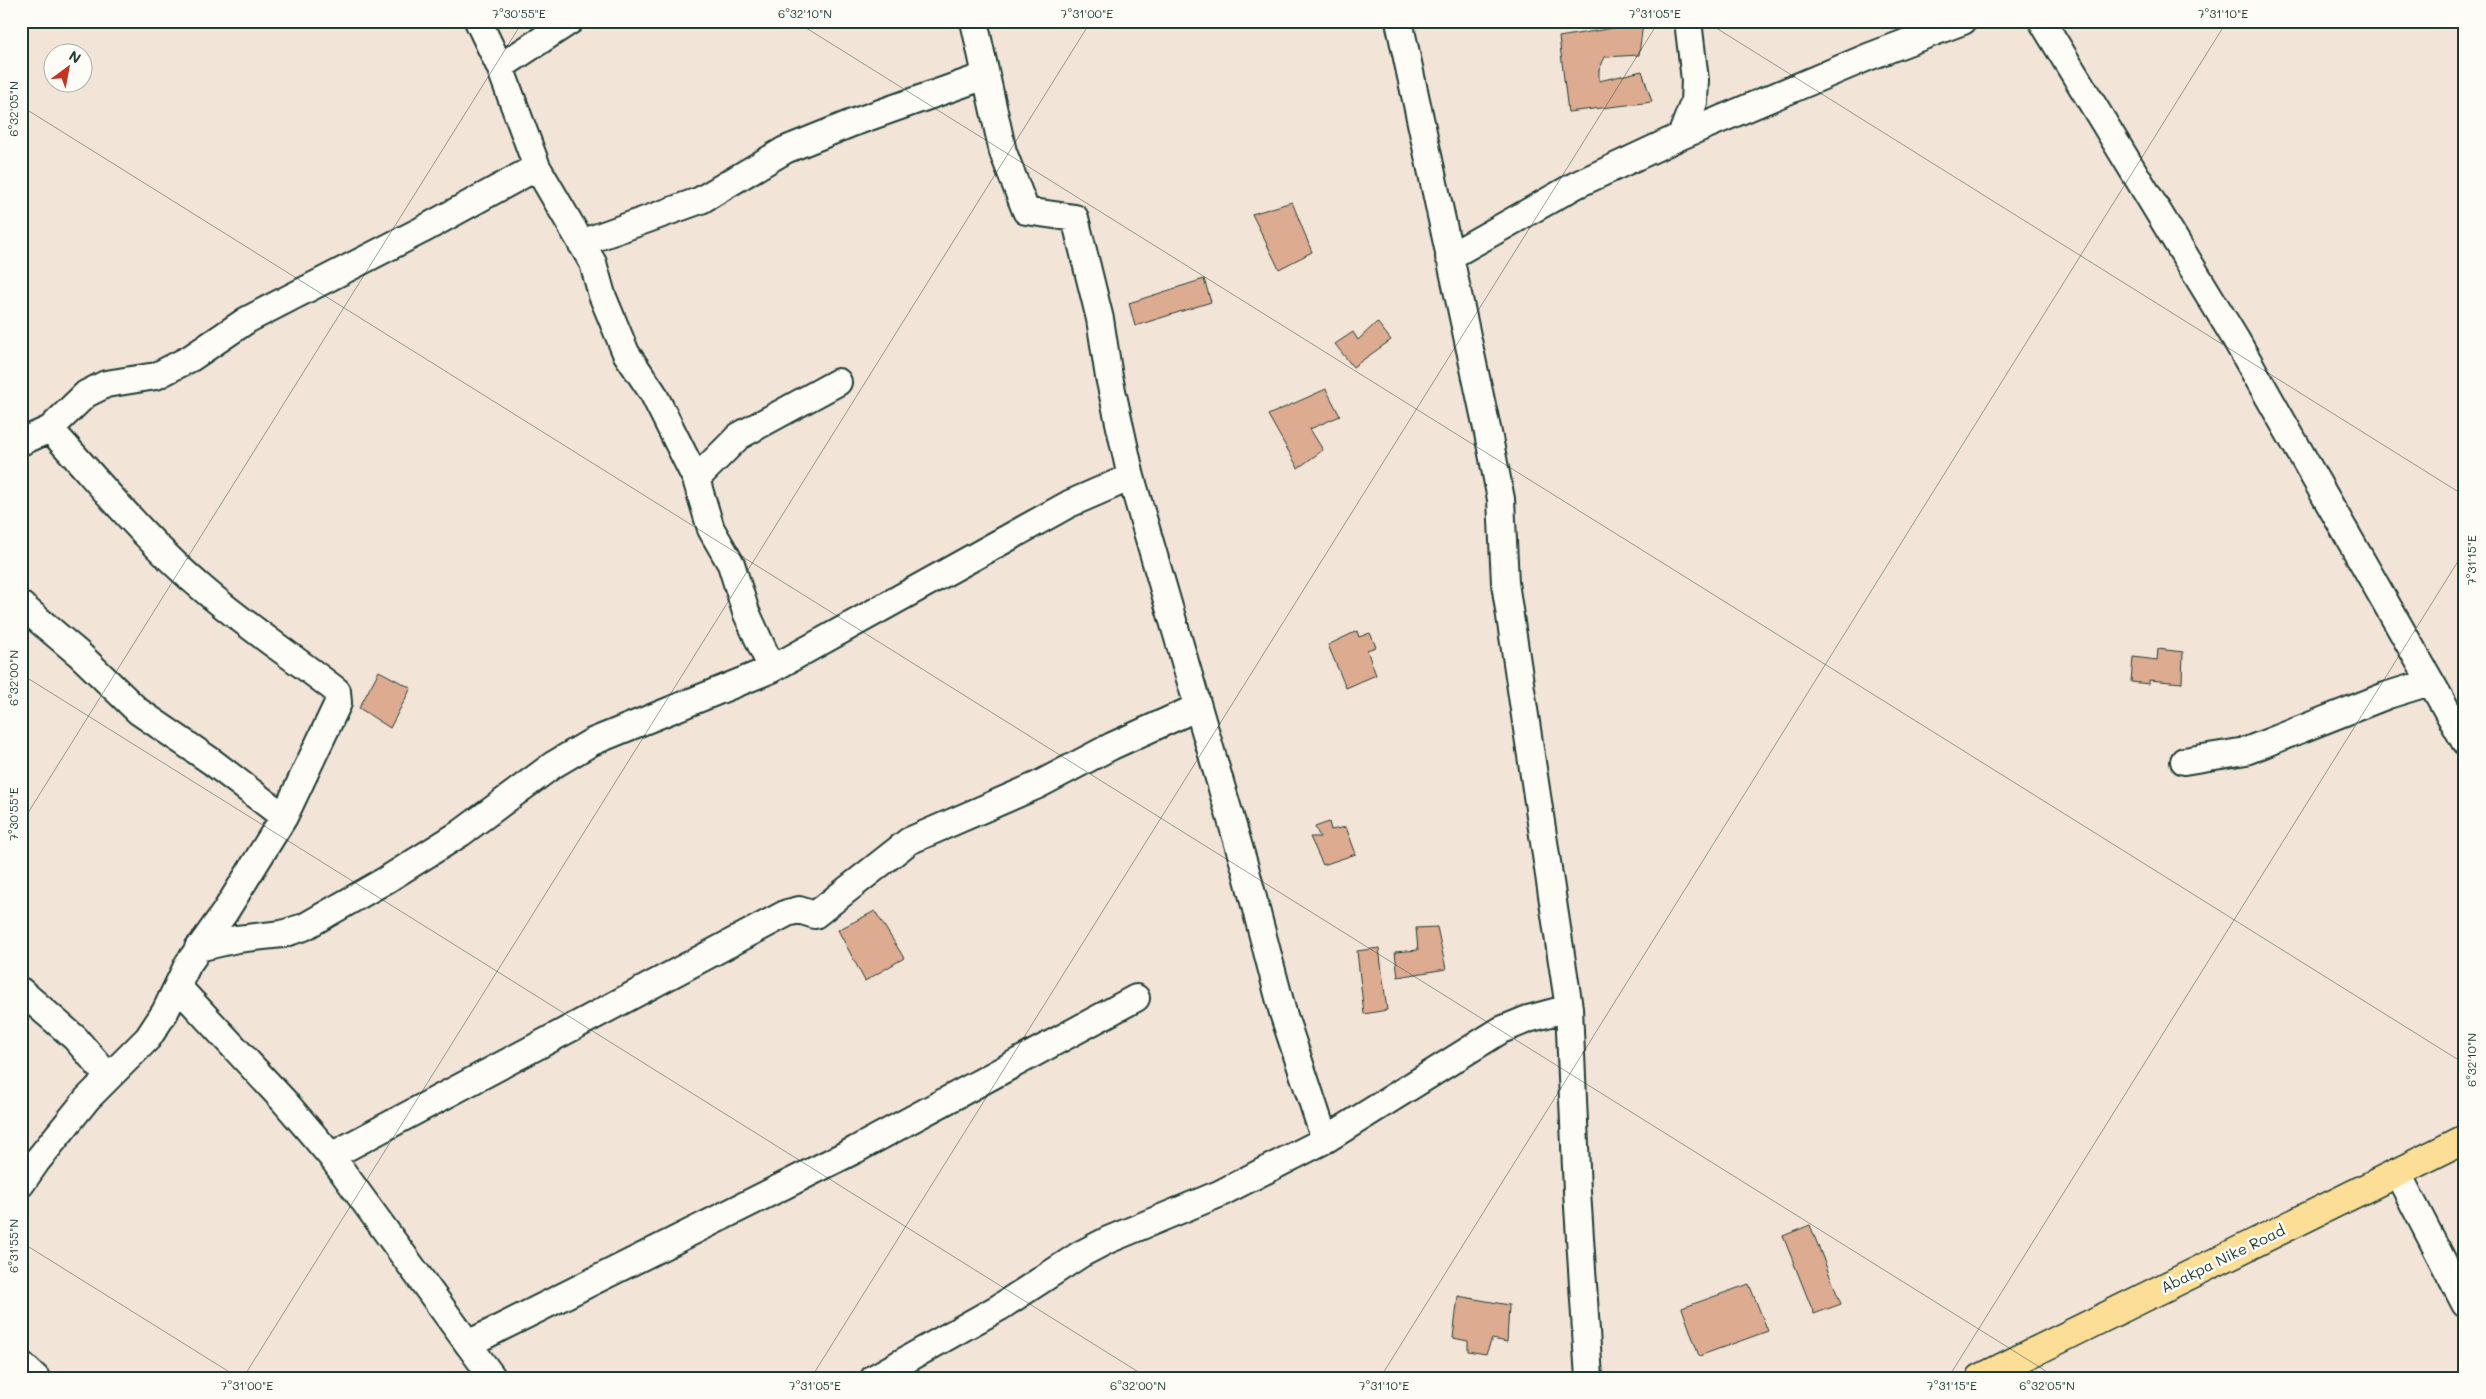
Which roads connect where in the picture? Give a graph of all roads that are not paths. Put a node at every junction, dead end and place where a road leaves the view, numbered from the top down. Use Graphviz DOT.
graph roads {
  1 [pos="478,21"];
  2 [pos="570,21"];
  3 [pos="974,21"];
  4 [pos="1399,21"];
  5 [pos="1688,21"];
  6 [pos="1963,21"];
  7 [pos="2042,21"];
  8 [pos="500,67"];
  9 [pos="986,76"];
  10 [pos="1681,136"];
  11 [pos="538,167"];
  12 [pos="581,243"];
  13 [pos="1449,257"];
  14 [pos="838,382"];
  15 [pos="50,429"];
  16 [pos="21,442"];
  17 [pos="1131,477"];
  18 [pos="696,479"];
  19 [pos="21,605"];
  20 [pos="772,669"];
  21 [pos="2430,682"];
  22 [pos="1198,707"];
  23 [pos="2465,742"];
  24 [pos="2184,761"];
  25 [pos="284,817"];
  26 [pos="198,948"];
  27 [pos="178,987"];
  28 [pos="21,991"];
  29 [pos="1136,998"];
  30 [pos="1569,1008"];
  31 [pos="108,1076"];
  32 [pos="2465,1139"];
  33 [pos="1325,1140"];
  34 [pos="331,1156"];
  35 [pos="2397,1172"];
  36 [pos="21,1184"];
  37 [pos="2465,1304"];
  38 [pos="468,1344"];
  39 [pos="21,1364"];
  40 [pos="36,1378"];
  41 [pos="492,1378"];
  42 [pos="874,1378"];
  43 [pos="1589,1378"];
  44 [pos="1981,1378"];
  1 -- 8 [label="street"];
  2 -- 8 [label="street"];
  3 -- 9 [label="street"];
  4 -- 13 [label="street"];
  5 -- 10 [label="street"];
  6 -- 10 [label="street"];
  7 -- 21 [label="street"];
  8 -- 11 [label="street"];
  9 -- 12 [label="street"];
  9 -- 17 [label="street"];
  10 -- 13 [label="street"];
  11 -- 12 [label="street"];
  11 -- 15 [label="street"];
  12 -- 18 [label="street"];
  13 -- 30 [label="street"];
  14 -- 18 [label="street"];
  15 -- 16 [label="street"];
  15 -- 25 [label="street"];
  17 -- 20 [label="street"];
  17 -- 22 [label="street"];
  18 -- 20 [label="street"];
  19 -- 25 [label="street"];
  20 -- 26 [label="street"];
  21 -- 23 [label="street"];
  21 -- 24 [label="street"];
  22 -- 33 [label="street"];
  22 -- 34 [label="street"];
  25 -- 26 [label="street"];
  26 -- 27 [label="street"];
  27 -- 31 [label="street"];
  27 -- 34 [label="street"];
  28 -- 31 [label="street"];
  29 -- 38 [label="street"];
  30 -- 33 [label="street"];
  30 -- 43 [label="street"];
  31 -- 36 [label="street"];
  32 -- 35 [label="main road, Abakpa Nike Road"];
  33 -- 42 [label="street"];
  34 -- 38 [label="street"];
  35 -- 37 [label="street"];
  35 -- 44 [label="main road, Abakpa Nike Road"];
  38 -- 41 [label="street"];
  39 -- 40 [label="street"];
}
